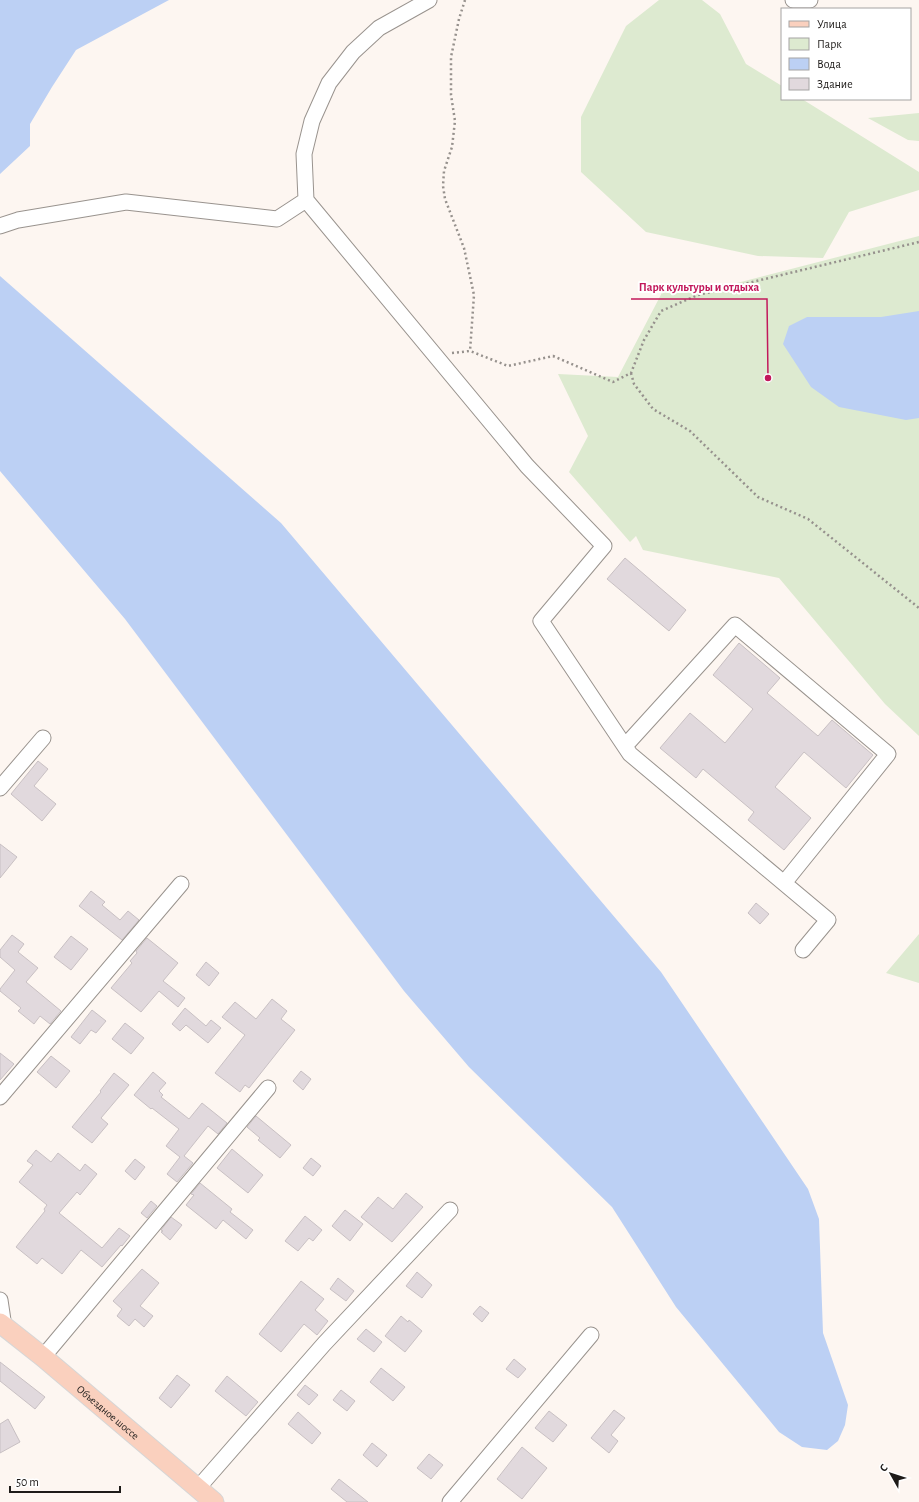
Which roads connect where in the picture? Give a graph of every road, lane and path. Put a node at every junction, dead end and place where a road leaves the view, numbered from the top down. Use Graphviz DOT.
graph roads {
  1 [pos="429,0"];
  2 [pos="465,0"];
  3 [pos="793,0"];
  4 [pos="810,0"];
  5 [pos="306,200"];
  6 [pos="0,226"];
  7 [pos="919,242"];
  8 [pos="470,351"];
  9 [pos="434,355"];
  10 [pos="631,373"];
  11 [pos="919,608"];
  12 [pos="43,738"];
  13 [pos="625,746"];
  14 [pos="0,788"];
  15 [pos="784,883"];
  16 [pos="181,884"];
  17 [pos="803,950"];
  18 [pos="268,1088"];
  19 [pos="0,1097"];
  20 [pos="450,1210"];
  21 [pos="0,1300"];
  22 [pos="2,1325"];
  23 [pos="591,1335"];
  24 [pos="43,1357"];
  25 [pos="198,1488"];
  26 [pos="214,1502"];
  27 [pos="450,1502"];
  1 -- 5 [label="lane"];
  2 -- 8 [label="path"];
  3 -- 4 [label="lane"];
  5 -- 6 [label="lane"];
  5 -- 9 [label="lane"];
  7 -- 10 [label="path"];
  8 -- 9 [label="path"];
  8 -- 10 [label="path"];
  9 -- 13 [label="lane"];
  10 -- 11 [label="path"];
  12 -- 14 [label="lane"];
  13 -- 15 [label="lane"];
  13 -- 15 [label="lane"];
  15 -- 17 [label="lane"];
  16 -- 19 [label="lane"];
  18 -- 24 [label="lane"];
  20 -- 25 [label="lane"];
  21 -- 22 [label="lane"];
  22 -- 24 [label="main road, Объездное шоссе"];
  23 -- 27 [label="lane"];
  24 -- 25 [label="main road, Объездное шоссе"];
  25 -- 26 [label="main road, Объездное шоссе"];
}
